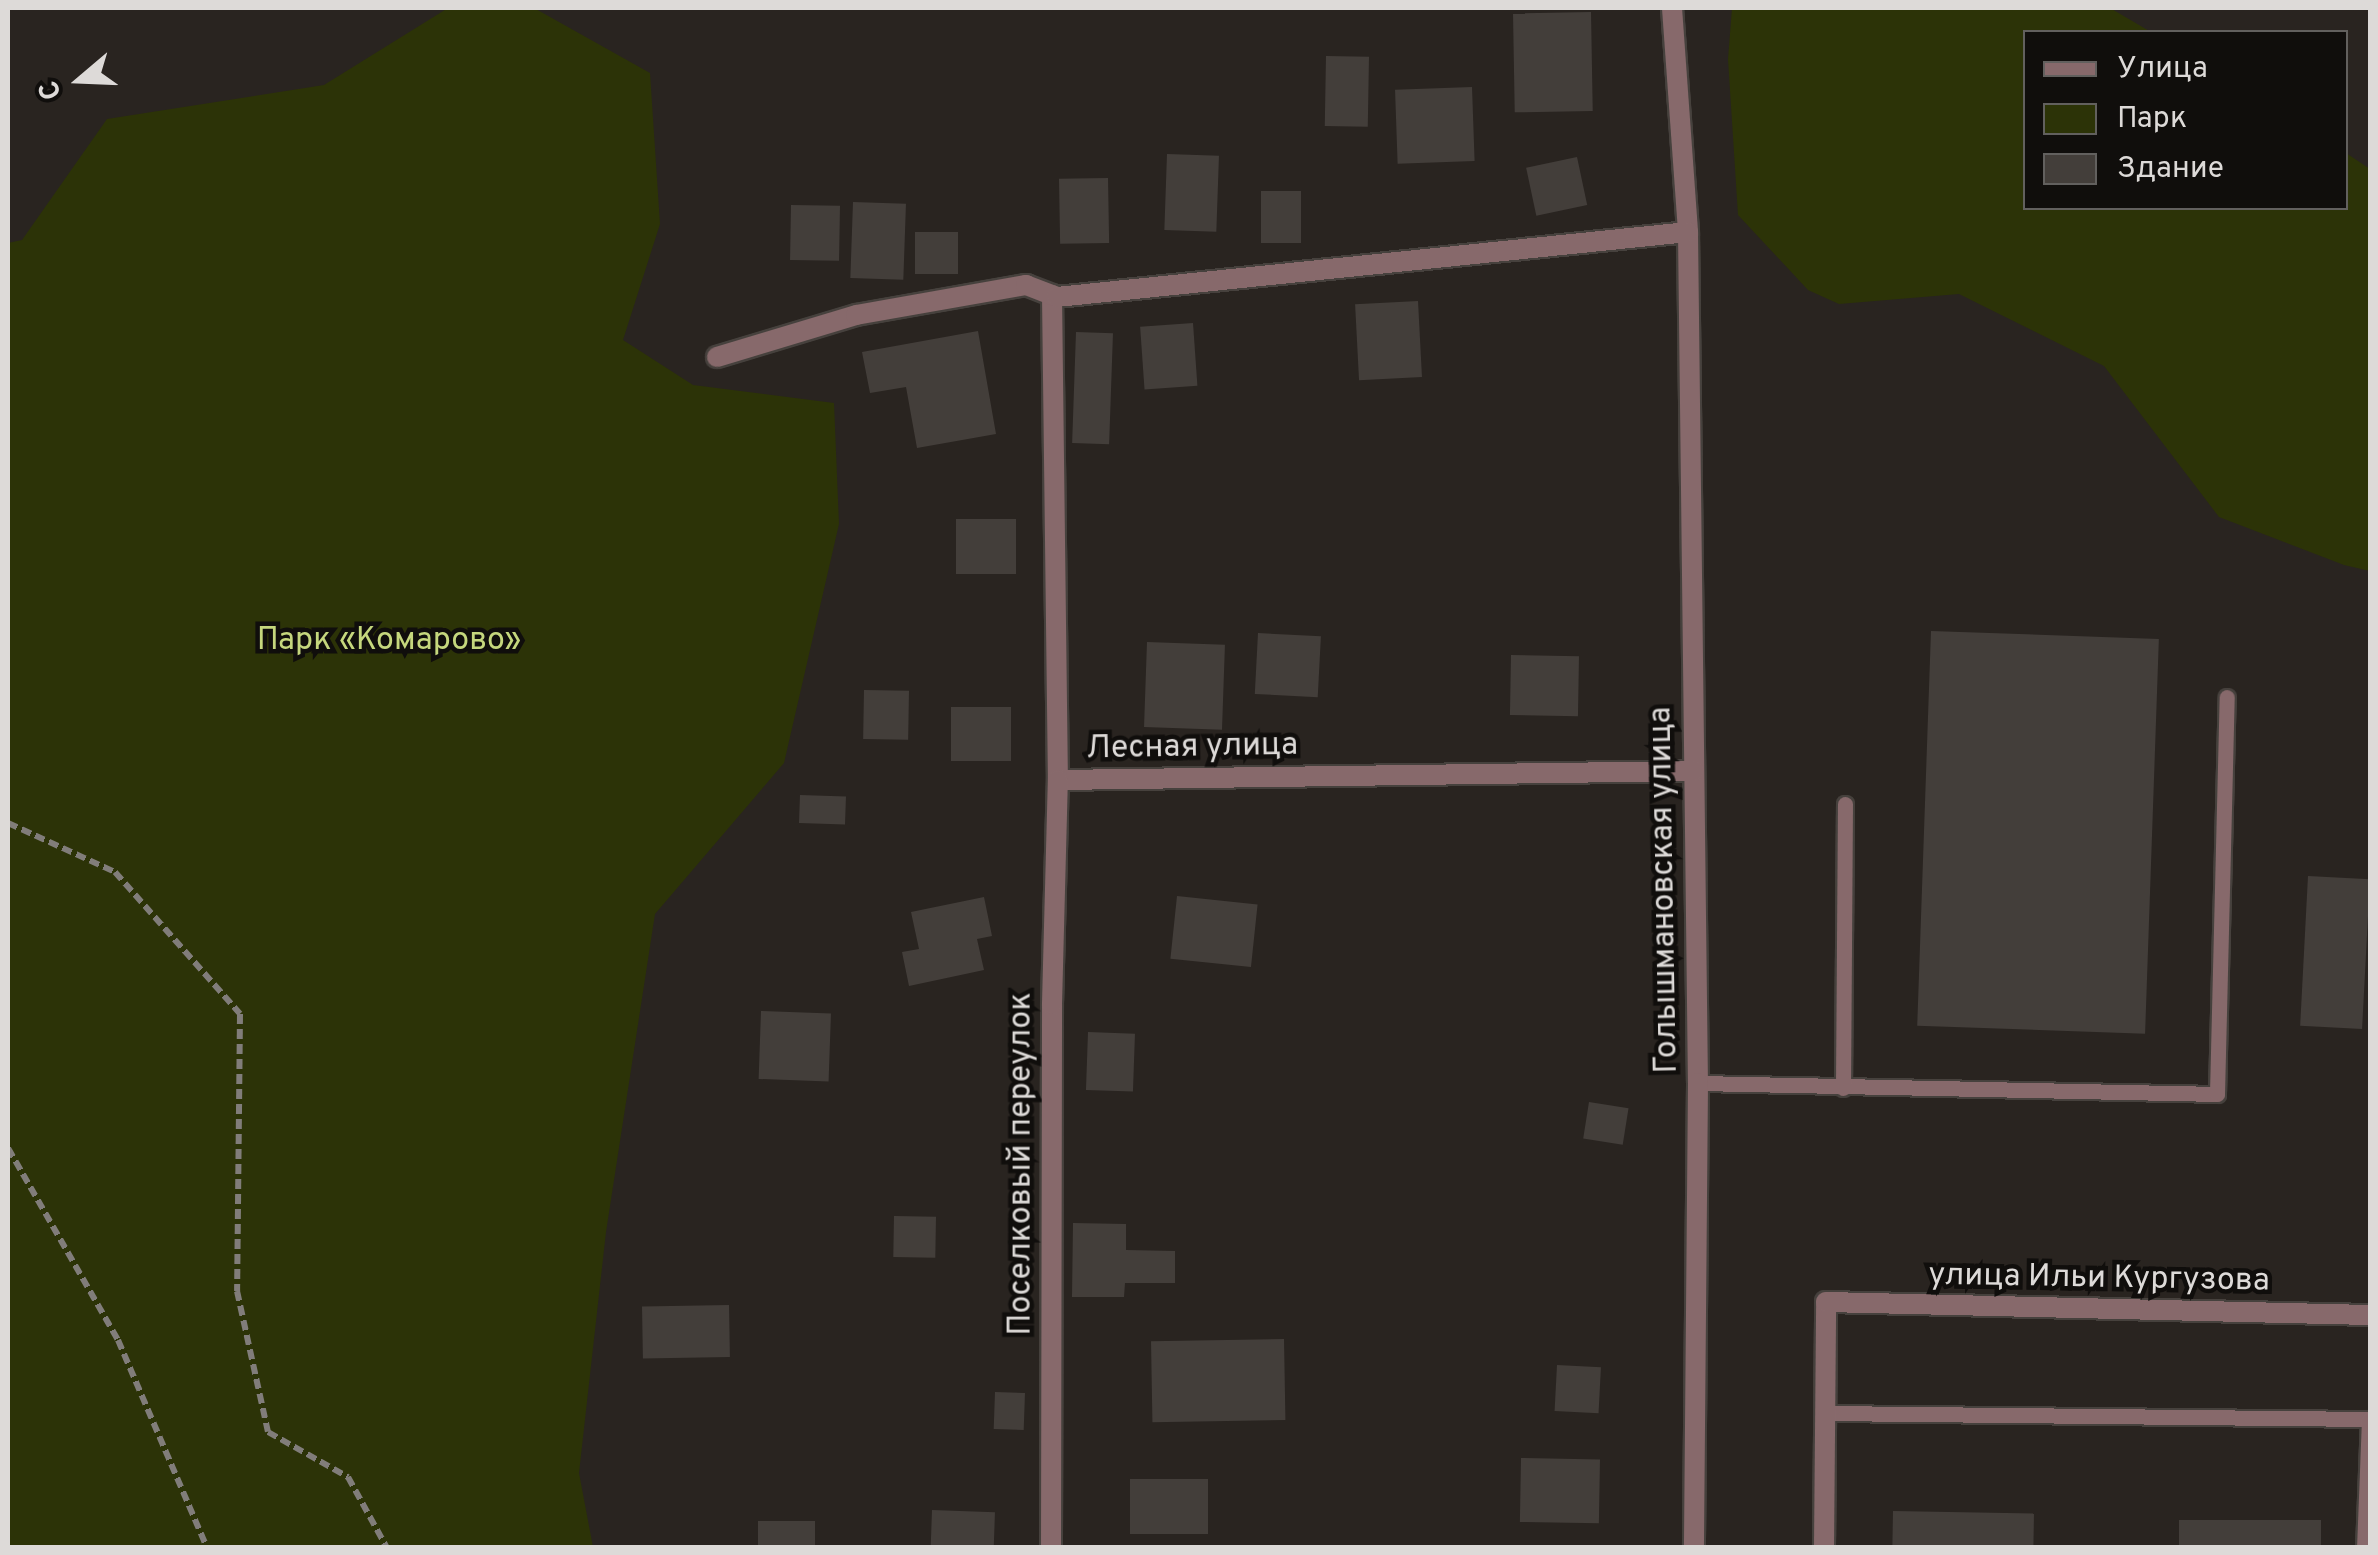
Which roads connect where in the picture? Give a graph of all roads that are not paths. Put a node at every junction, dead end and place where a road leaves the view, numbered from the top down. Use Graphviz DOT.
graph roads {
  1 [pos="1672,8"];
  2 [pos="1688,232"];
  3 [pos="1052,295"];
  4 [pos="716,357"];
  5 [pos="2227,697"];
  6 [pos="1694,771"];
  7 [pos="1058,780"];
  8 [pos="1845,804"];
  9 [pos="1698,1083"];
  10 [pos="1843,1088"];
  11 [pos="2370,1315"];
  12 [pos="1825,1413"];
  13 [pos="1051,1548"];
  14 [pos="1694,1548"];
  15 [pos="1824,1548"];
  16 [pos="2364,1548"];
  1 -- 2 [label="street, Голышмановская улица"];
  2 -- 3 [label="street"];
  2 -- 6 [label="street, Голышмановская улица"];
  3 -- 4 [label="street"];
  3 -- 7 [label="street, Лесная улица"];
  5 -- 10 [label="lane"];
  6 -- 7 [label="street, Лесная улица"];
  6 -- 9 [label="street, Голышмановская улица"];
  7 -- 13 [label="street, Поселковый переулок"];
  8 -- 10 [label="lane"];
  9 -- 10 [label="lane"];
  9 -- 14 [label="street, Голышмановская улица"];
  11 -- 12 [label="street, улица Ильи Кургузова"];
  12 -- 15 [label="street"];
  12 -- 16 [label="lane"];
}
